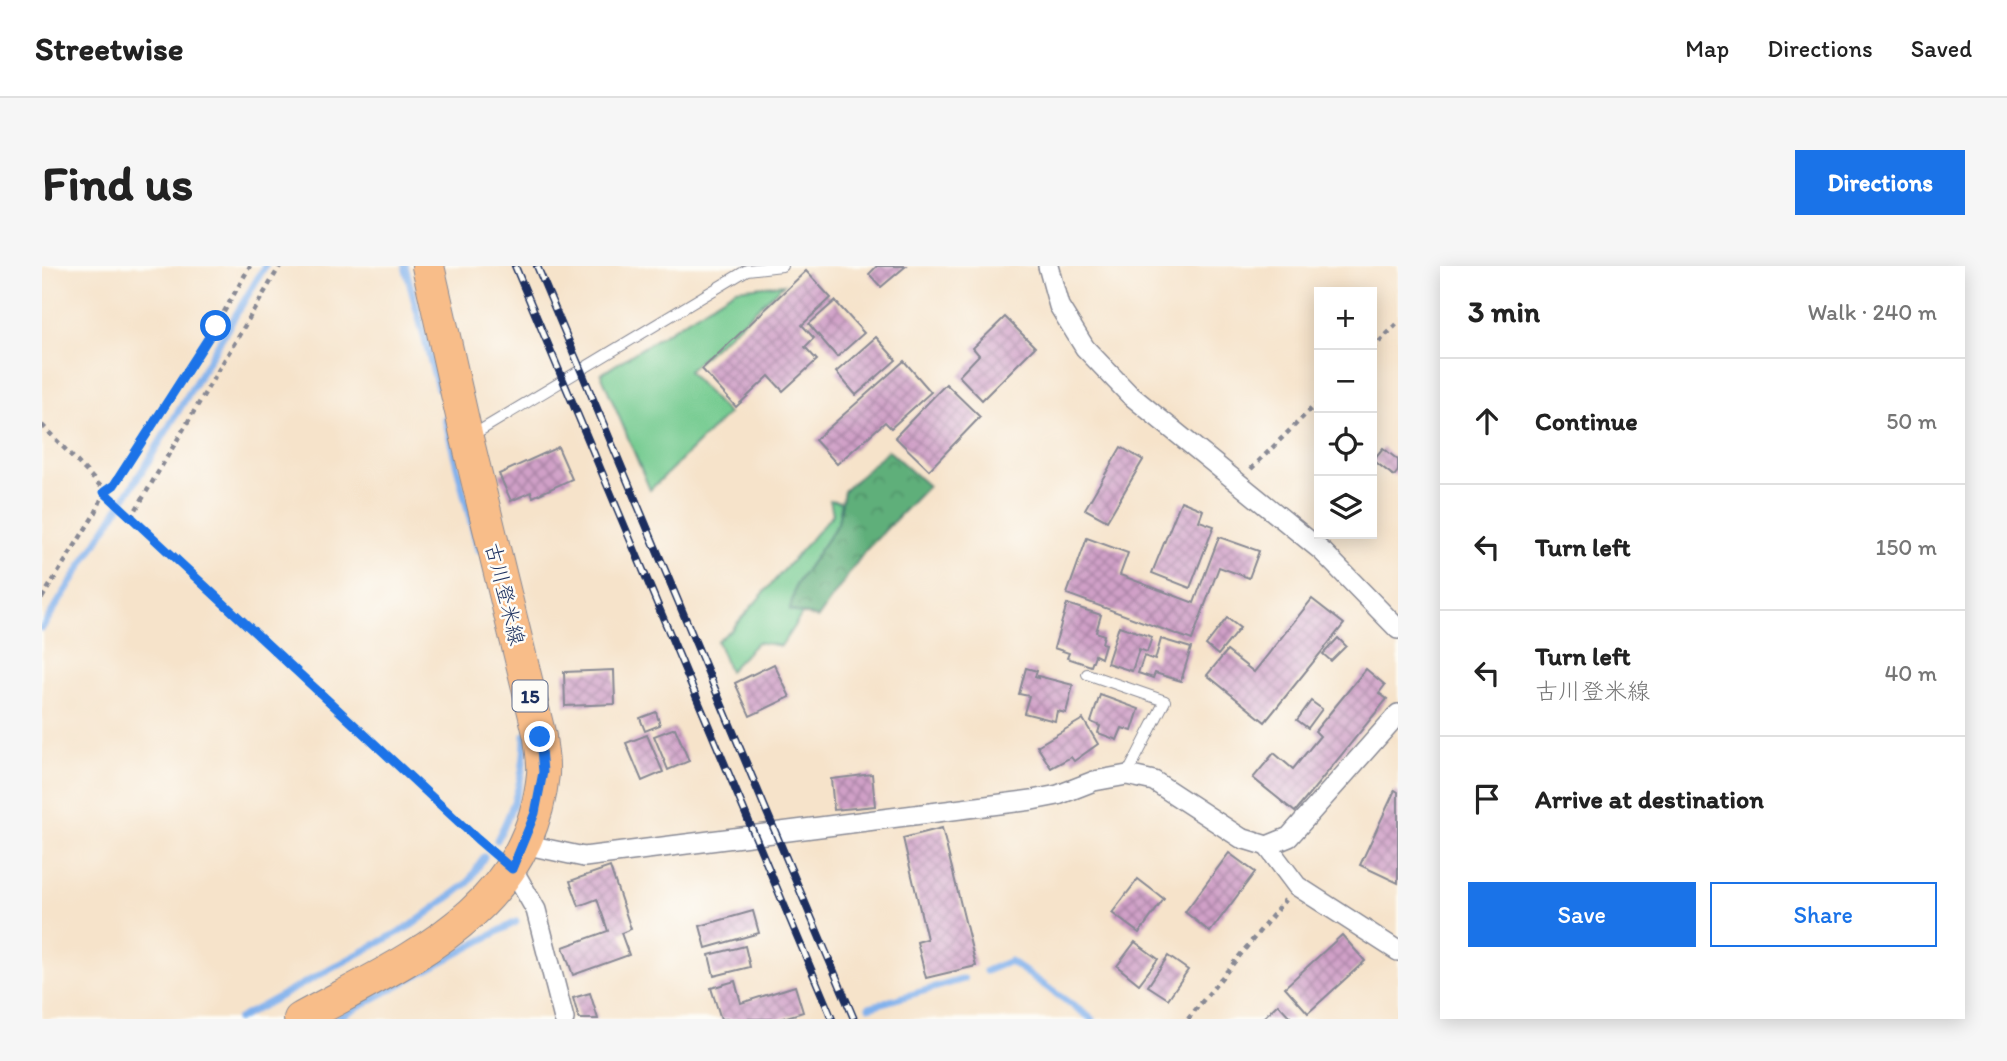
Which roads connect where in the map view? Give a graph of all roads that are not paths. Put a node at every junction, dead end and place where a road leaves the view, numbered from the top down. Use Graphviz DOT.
graph roads {
  1 [pos="428,266"];
  2 [pos="782,266"];
  3 [pos="1048,266"];
  4 [pos="756,267"];
  5 [pos="467,438"];
  6 [pos="1398,629"];
  7 [pos="1087,674"];
  8 [pos="1398,714"];
  9 [pos="1127,775"];
  10 [pos="1267,846"];
  11 [pos="517,856"];
  12 [pos="1398,951"];
  13 [pos="300,1019"];
  14 [pos="564,1019"];
  1 -- 5 [label="main road, 古川登米線 / 15"];
  2 -- 4 [label="lane"];
  3 -- 6 [label="street"];
  4 -- 5 [label="lane"];
  5 -- 11 [label="main road, 古川登米線 / 15"];
  7 -- 9 [label="lane"];
  8 -- 10 [label="street"];
  9 -- 10 [label="street"];
  9 -- 11 [label="street"];
  10 -- 12 [label="street"];
  11 -- 13 [label="main road, 古川登米線 / 15"];
  11 -- 14 [label="street"];
}
